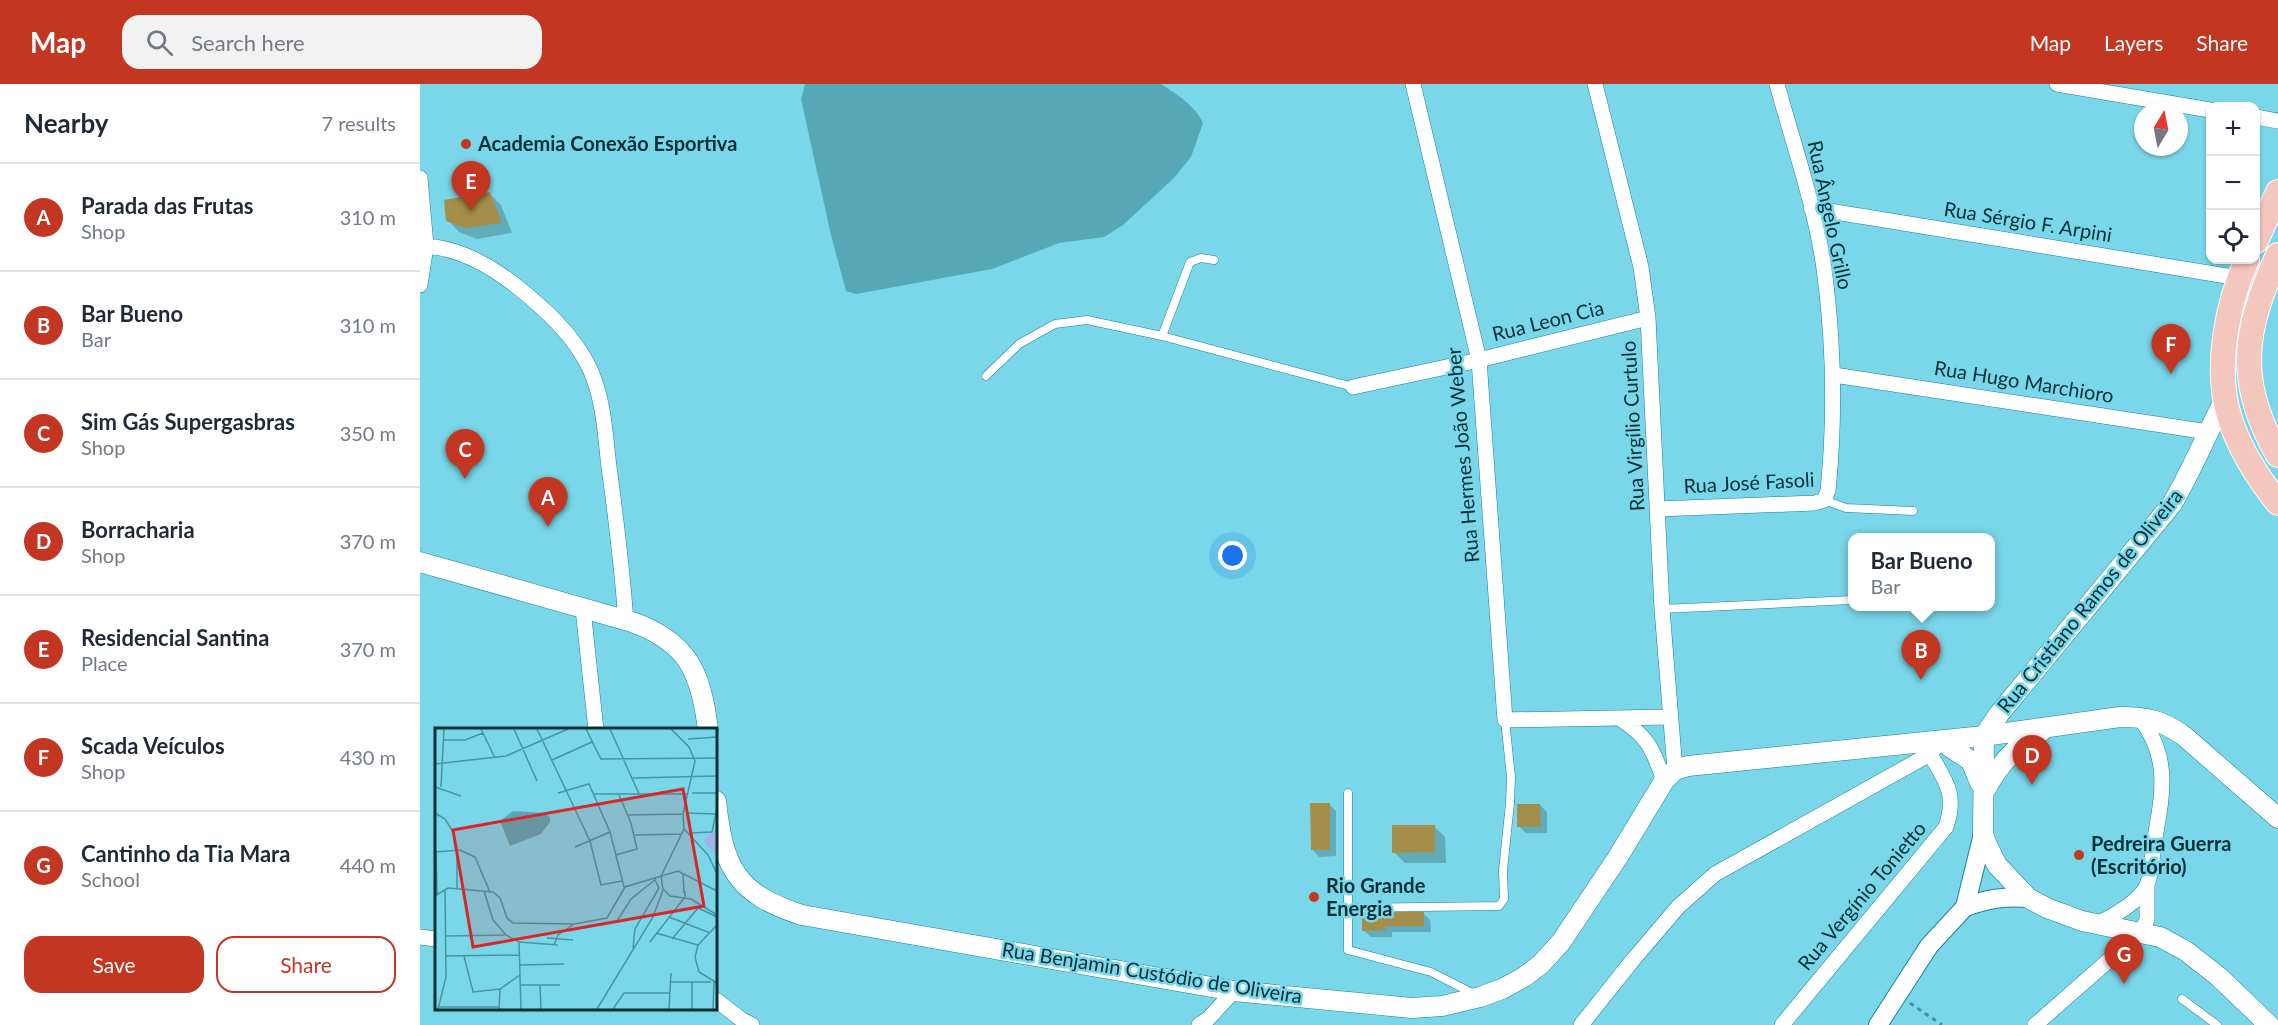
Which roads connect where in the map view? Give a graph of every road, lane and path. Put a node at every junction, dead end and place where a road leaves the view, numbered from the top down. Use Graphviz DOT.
graph roads {
  1 [pos="1413,84"];
  2 [pos="1595,84"];
  3 [pos="1777,84"];
  4 [pos="2057,84"];
  5 [pos="2206,109"];
  6 [pos="2260,118"];
  7 [pos="2278,121"];
  8 [pos="420,178"];
  9 [pos="2278,192"];
  10 [pos="1811,208"];
  11 [pos="2260,232"];
  12 [pos="423,246"];
  13 [pos="2278,255"];
  14 [pos="1214,260"];
  15 [pos="2243,269"];
  16 [pos="2273,280"];
  17 [pos="420,285"];
  18 [pos="1648,318"];
  19 [pos="1162,336"];
  20 [pos="1479,360"];
  21 [pos="1834,375"];
  22 [pos="986,376"];
  23 [pos="1353,387"];
  24 [pos="2225,399"];
  25 [pos="2208,432"];
  26 [pos="2275,445"];
  27 [pos="1824,500"];
  28 [pos="2278,503"];
  29 [pos="1658,508"];
  30 [pos="1913,511"];
  31 [pos="420,562"];
  32 [pos="1848,600"];
  33 [pos="583,609"];
  34 [pos="1662,609"];
  35 [pos="629,622"];
  36 [pos="1670,717"];
  37 [pos="2139,717"];
  38 [pos="1620,719"];
  39 [pos="1504,720"];
  40 [pos="596,728"];
  41 [pos="708,728"];
  42 [pos="2049,728"];
  43 [pos="1984,736"];
  44 [pos="1936,747"];
  45 [pos="1669,776"];
  46 [pos="1348,793"];
  47 [pos="1984,794"];
  48 [pos="717,808"];
  49 [pos="2278,818"];
  50 [pos="1983,834"];
  51 [pos="2147,886"];
  52 [pos="2028,898"];
  53 [pos="1965,907"];
  54 [pos="1347,908"];
  55 [pos="2097,924"];
  56 [pos="2141,932"];
  57 [pos="420,937"];
  58 [pos="435,939"];
  59 [pos="1234,991"];
  60 [pos="1897,993"];
  61 [pos="1480,998"];
  62 [pos="2182,999"];
  63 [pos="717,1001"];
  64 [pos="746,1023"];
  65 [pos="1199,1025"];
  66 [pos="1581,1025"];
  67 [pos="1782,1025"];
  68 [pos="1878,1025"];
  69 [pos="1942,1025"];
  70 [pos="2035,1025"];
  71 [pos="2217,1025"];
  72 [pos="2269,1025"];
  1 -- 20 [label="street, Rua Hermes João Weber"];
  2 -- 18 [label="street, Rua Virgílio Curtulo"];
  3 -- 10 [label="street, Rua Ângelo Grillo"];
  4 -- 5 [label="street"];
  6 -- 7 [label="street"];
  8 -- 12 [label="street"];
  9 -- 11 [label="highway"];
  10 -- 15 [label="street, Rua Sérgio F. Arpini"];
  10 -- 21 [label="street, Rua Ângelo Grillo"];
  12 -- 17 [label="street"];
  12 -- 35 [label="street"];
  13 -- 16 [label="highway"];
  14 -- 19 [label="lane"];
  15 -- 24 [label="highway"];
  16 -- 26 [label="highway"];
  18 -- 20 [label="street, Rua Leon Cia"];
  18 -- 29 [label="street, Rua Virgílio Curtulo"];
  19 -- 22 [label="lane"];
  19 -- 23 [label="lane"];
  20 -- 23 [label="street, Rua Leon Cia"];
  20 -- 39 [label="street, Rua Hermes João Weber"];
  21 -- 25 [label="street, Rua Hugo Marchioro"];
  21 -- 27 [label="street, Rua Ângelo Grillo"];
  24 -- 25 [label="main road, Rua Cristiano Ramos de Oliveira"];
  24 -- 28 [label="highway"];
  25 -- 43 [label="main road, Rua Cristiano Ramos de Oliveira"];
  27 -- 29 [label="street, Rua José Fasoli"];
  27 -- 30 [label="lane, Rua José Fasoli"];
  29 -- 34 [label="street, Rua Virgílio Curtulo"];
  31 -- 33 [label="main road"];
  32 -- 34 [label="lane"];
  33 -- 35 [label="main road"];
  33 -- 40 [label="street"];
  34 -- 36 [label="street, Rua Virgílio Curtulo"];
  35 -- 41 [label="main road"];
  36 -- 38 [label="street"];
  36 -- 45 [label="street, Rua Virgílio Curtulo"];
  37 -- 42 [label="main road"];
  37 -- 49 [label="main road"];
  37 -- 51 [label="street"];
  38 -- 39 [label="street"];
  38 -- 45 [label="street"];
  39 -- 54 [label="lane"];
  42 -- 43 [label="main road"];
  42 -- 47 [label="main road"];
  43 -- 44 [label="main road"];
  43 -- 47 [label="main road"];
  44 -- 45 [label="main road"];
  44 -- 47 [label="main road"];
  44 -- 66 [label="street"];
  44 -- 67 [label="street, Rua Vergínio Tonietto"];
  45 -- 61 [label="main road, Rua Benjamin Custódio de Oliveira"];
  46 -- 54 [label="lane"];
  47 -- 50 [label="main road"];
  48 -- 59 [label="main road, Rua Benjamin Custódio de Oliveira"];
  50 -- 52 [label="main road"];
  50 -- 53 [label="street"];
  51 -- 55 [label="street"];
  51 -- 56 [label="street"];
  52 -- 53 [label="street"];
  52 -- 55 [label="main road"];
  53 -- 60 [label="street"];
  54 -- 61 [label="lane"];
  55 -- 56 [label="main road"];
  56 -- 70 [label="street"];
  56 -- 72 [label="main road"];
  57 -- 58 [label="street"];
  59 -- 61 [label="main road, Rua Benjamin Custódio de Oliveira"];
  59 -- 65 [label="street"];
  60 -- 68 [label="street"];
  60 -- 69 [label="path"];
  62 -- 71 [label="lane"];
  63 -- 64 [label="street"];
}
